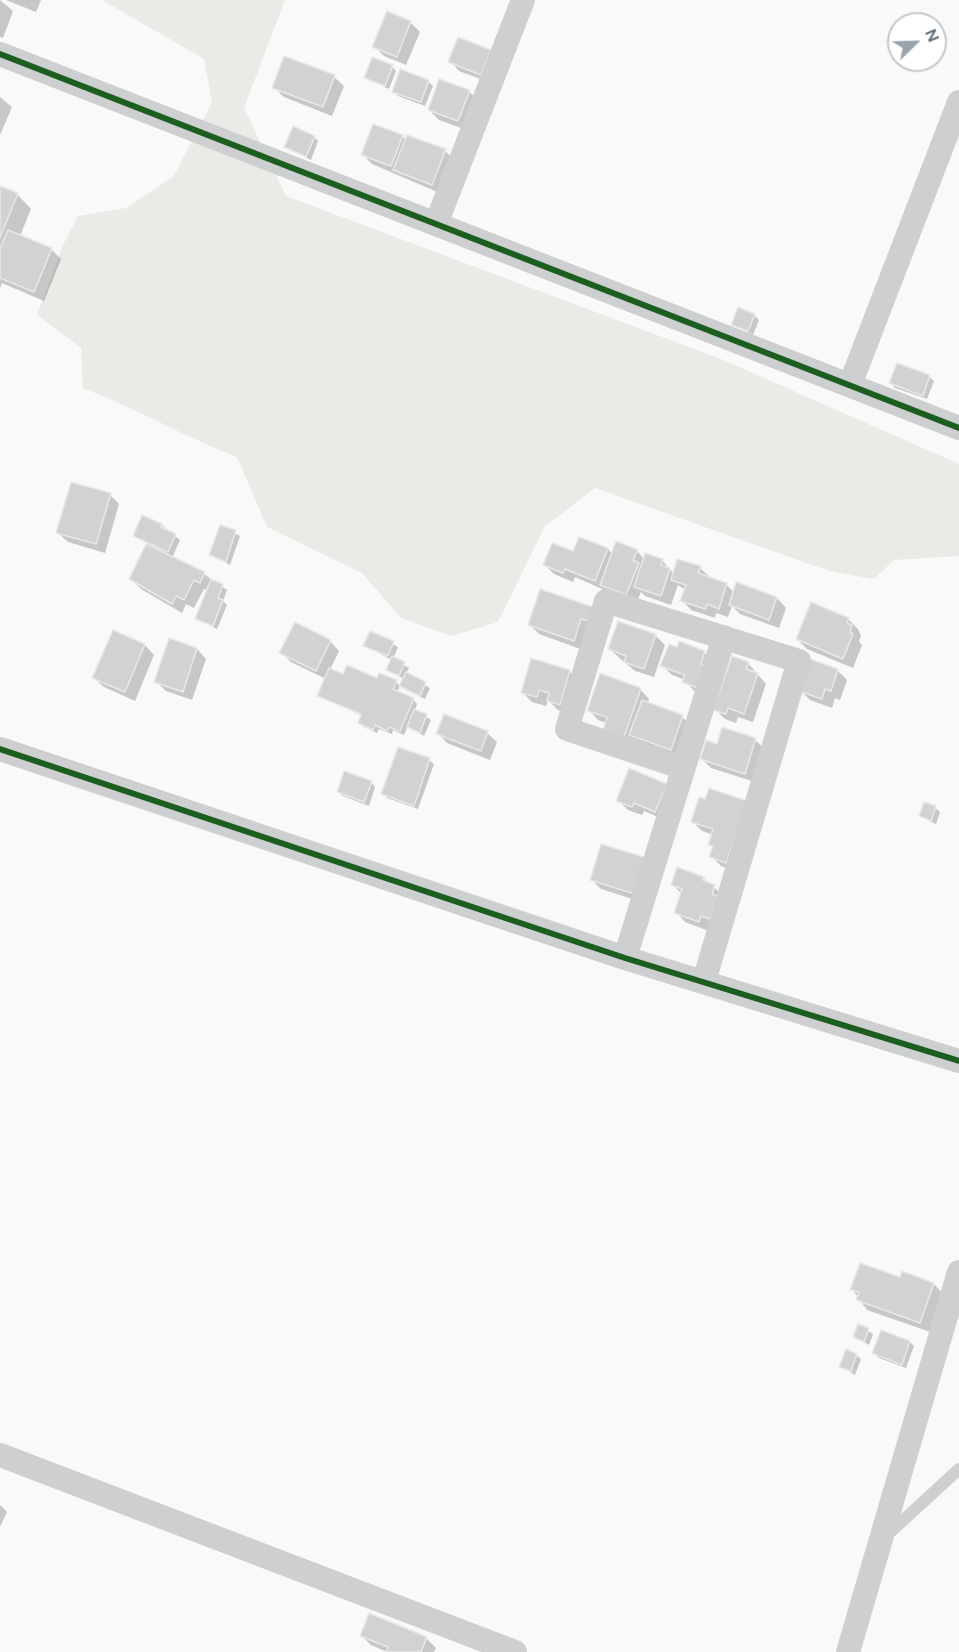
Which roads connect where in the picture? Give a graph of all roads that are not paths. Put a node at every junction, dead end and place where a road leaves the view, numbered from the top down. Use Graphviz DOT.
graph roads {
  1 [pos="523,0"];
  2 [pos="0,54"];
  3 [pos="959,102"];
  4 [pos="436,224"];
  5 [pos="850,386"];
  6 [pos="959,428"];
  7 [pos="724,637"];
  8 [pos="0,749"];
  9 [pos="683,768"];
  10 [pos="625,958"];
  11 [pos="704,981"];
  12 [pos="959,1061"];
  13 [pos="959,1272"];
  14 [pos="0,1455"];
  15 [pos="959,1469"];
  16 [pos="878,1544"];
  17 [pos="515,1652"];
  18 [pos="848,1652"];
  1 -- 4 [label="street"];
  2 -- 4 [label="street"];
  3 -- 5 [label="street"];
  4 -- 5 [label="street"];
  5 -- 6 [label="street"];
  7 -- 9 [label="street"];
  7 -- 9 [label="street"];
  7 -- 11 [label="street"];
  8 -- 10 [label="street"];
  9 -- 10 [label="street"];
  10 -- 11 [label="street"];
  11 -- 12 [label="street"];
  13 -- 16 [label="street"];
  14 -- 17 [label="street"];
  15 -- 16 [label="lane"];
  16 -- 18 [label="street"];
}
